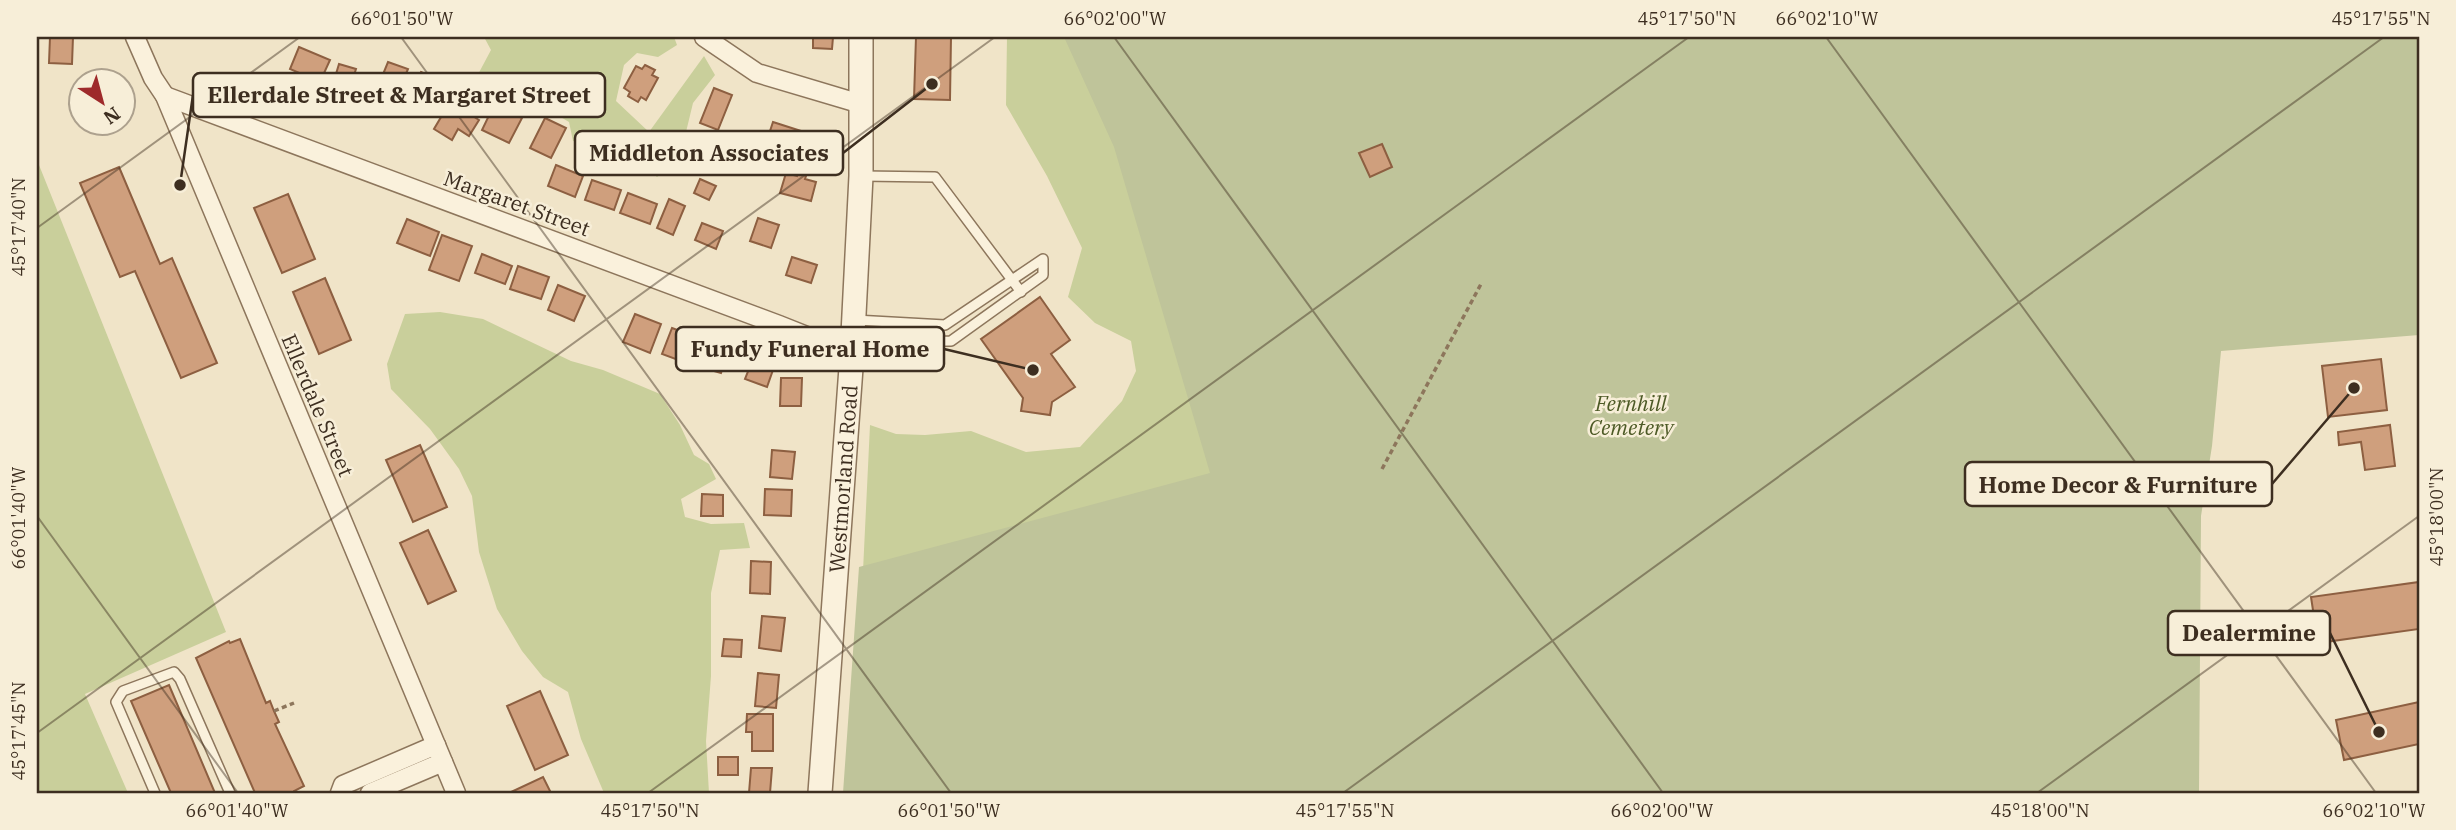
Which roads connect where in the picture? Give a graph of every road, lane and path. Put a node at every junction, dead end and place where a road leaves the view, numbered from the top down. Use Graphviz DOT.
graph roads {
  1 [pos="135,37"];
  2 [pos="704,37"];
  3 [pos="860,37"];
  4 [pos="165,96"];
  5 [pos="861,104"];
  6 [pos="861,176"];
  7 [pos="1012,280"];
  8 [pos="1481,284"];
  9 [pos="1021,292"];
  10 [pos="853,339"];
  11 [pos="1382,469"];
  12 [pos="294,703"];
  13 [pos="274,711"];
  14 [pos="439,753"];
  15 [pos="155,793"];
  16 [pos="230,793"];
  17 [pos="340,793"];
  18 [pos="370,793"];
  19 [pos="456,793"];
  20 [pos="820,793"];
  1 -- 4 [label="street, Ellerdale Street"];
  2 -- 5 [label="street"];
  3 -- 5 [label="street, Westmorland Road"];
  4 -- 10 [label="street, Margaret Street"];
  4 -- 14 [label="street, Ellerdale Street"];
  5 -- 6 [label="street, Westmorland Road"];
  6 -- 7 [label="lane"];
  6 -- 10 [label="street, Westmorland Road"];
  7 -- 9 [label="lane"];
  7 -- 9 [label="lane"];
  7 -- 10 [label="lane"];
  8 -- 11 [label="path"];
  9 -- 10 [label="lane"];
  10 -- 20 [label="street, Westmorland Road"];
  12 -- 13 [label="path"];
  14 -- 17 [label="street"];
  14 -- 18 [label="street"];
  14 -- 19 [label="street, Ellerdale Street"];
  15 -- 16 [label="lane"];
}
